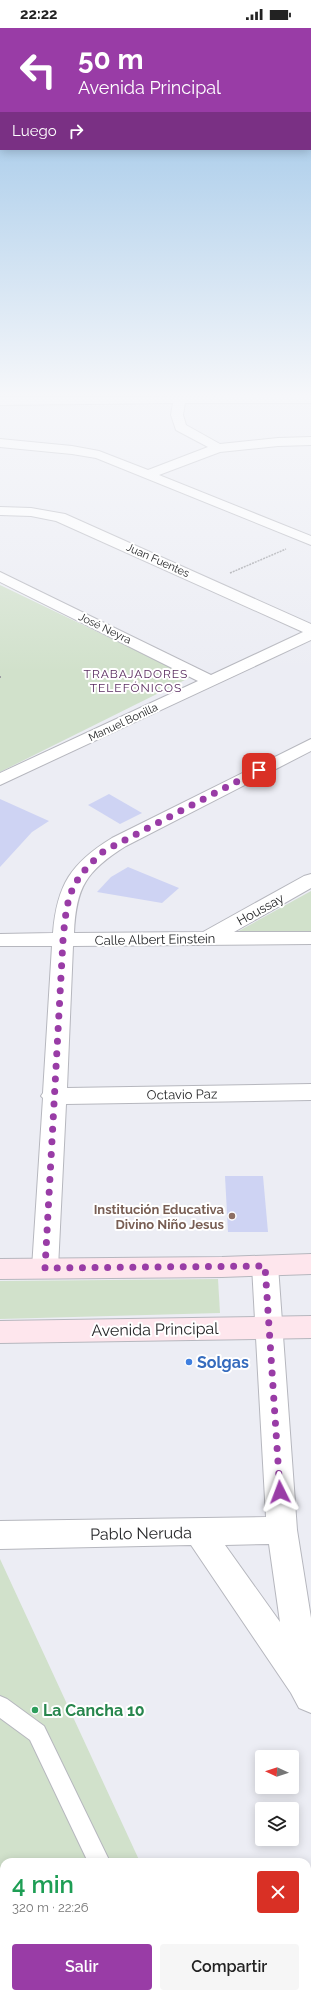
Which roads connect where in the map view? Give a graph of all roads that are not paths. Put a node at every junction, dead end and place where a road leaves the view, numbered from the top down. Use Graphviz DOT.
graph roads {
  1 [pos="183,488"];
  2 [pos="0,511"];
  3 [pos="310,540"];
  4 [pos="0,576"];
  5 [pos="311,630"];
  6 [pos="311,634"];
  7 [pos="209,680"];
  8 [pos="311,744"];
  9 [pos="0,780"];
  10 [pos="311,880"];
  11 [pos="209,938"];
  12 [pos="311,938"];
  13 [pos="0,940"];
  14 [pos="63,940"];
  15 [pos="311,1092"];
  16 [pos="53,1096"];
  17 [pos="311,1264"];
  18 [pos="265,1266"];
  19 [pos="0,1268"];
  20 [pos="45,1268"];
  21 [pos="311,1327"];
  22 [pos="270,1328"];
  23 [pos="0,1332"];
  24 [pos="282,1530"];
  25 [pos="199,1532"];
  26 [pos="0,1535"];
  27 [pos="308,1692"];
  28 [pos="0,1706"];
  29 [pos="97,1858"];
  1 -- 3 [label="street"];
  2 -- 5 [label="street, Juan Fuentes"];
  4 -- 7 [label="street, José Neyra"];
  6 -- 7 [label="street, Manuel Bonilla"];
  7 -- 9 [label="street, Manuel Bonilla"];
  8 -- 14 [label="street"];
  10 -- 11 [label="street, Houssay"];
  11 -- 12 [label="street, Calle Albert Einstein"];
  11 -- 14 [label="street, Calle Albert Einstein"];
  13 -- 14 [label="street, Calle Albert Einstein"];
  14 -- 16 [label="street"];
  15 -- 16 [label="street, Octavio Paz"];
  16 -- 20 [label="street"];
  17 -- 18 [label="main road"];
  18 -- 20 [label="main road"];
  18 -- 22 [label="street"];
  19 -- 20 [label="main road"];
  21 -- 22 [label="main road, Avenida Principal"];
  22 -- 23 [label="main road, Avenida Principal"];
  22 -- 24 [label="street"];
  24 -- 25 [label="street, Pablo Neruda"];
  24 -- 27 [label="street"];
  25 -- 26 [label="street, Pablo Neruda"];
  25 -- 27 [label="street"];
  28 -- 29 [label="lane"];
}
